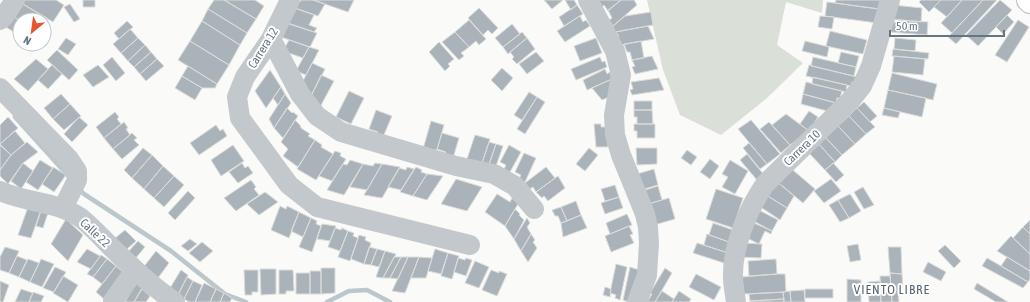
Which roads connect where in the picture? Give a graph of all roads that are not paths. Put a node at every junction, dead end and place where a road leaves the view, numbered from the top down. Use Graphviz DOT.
graph roads {
  1 [pos="16,0"];
  2 [pos="290,0"];
  3 [pos="588,0"];
  4 [pos="890,0"];
  5 [pos="0,20"];
  6 [pos="272,39"];
  7 [pos="0,88"];
  8 [pos="0,191"];
  9 [pos="63,208"];
  10 [pos="534,209"];
  11 [pos="470,244"];
  12 [pos="135,270"];
  13 [pos="162,298"];
  14 [pos="113,302"];
  15 [pos="637,302"];
  16 [pos="736,302"];
  1 -- 5 [label="street"];
  2 -- 6 [label="street, Carrera 12"];
  3 -- 15 [label="street"];
  4 -- 16 [label="street, Carrera 10"];
  6 -- 10 [label="street"];
  6 -- 11 [label="street, Carrera 12"];
  7 -- 9 [label="street"];
  8 -- 9 [label="street, Calle 22"];
  9 -- 12 [label="street, Calle 22"];
  12 -- 13 [label="street, Calle 22"];
  12 -- 14 [label="street"];
}
